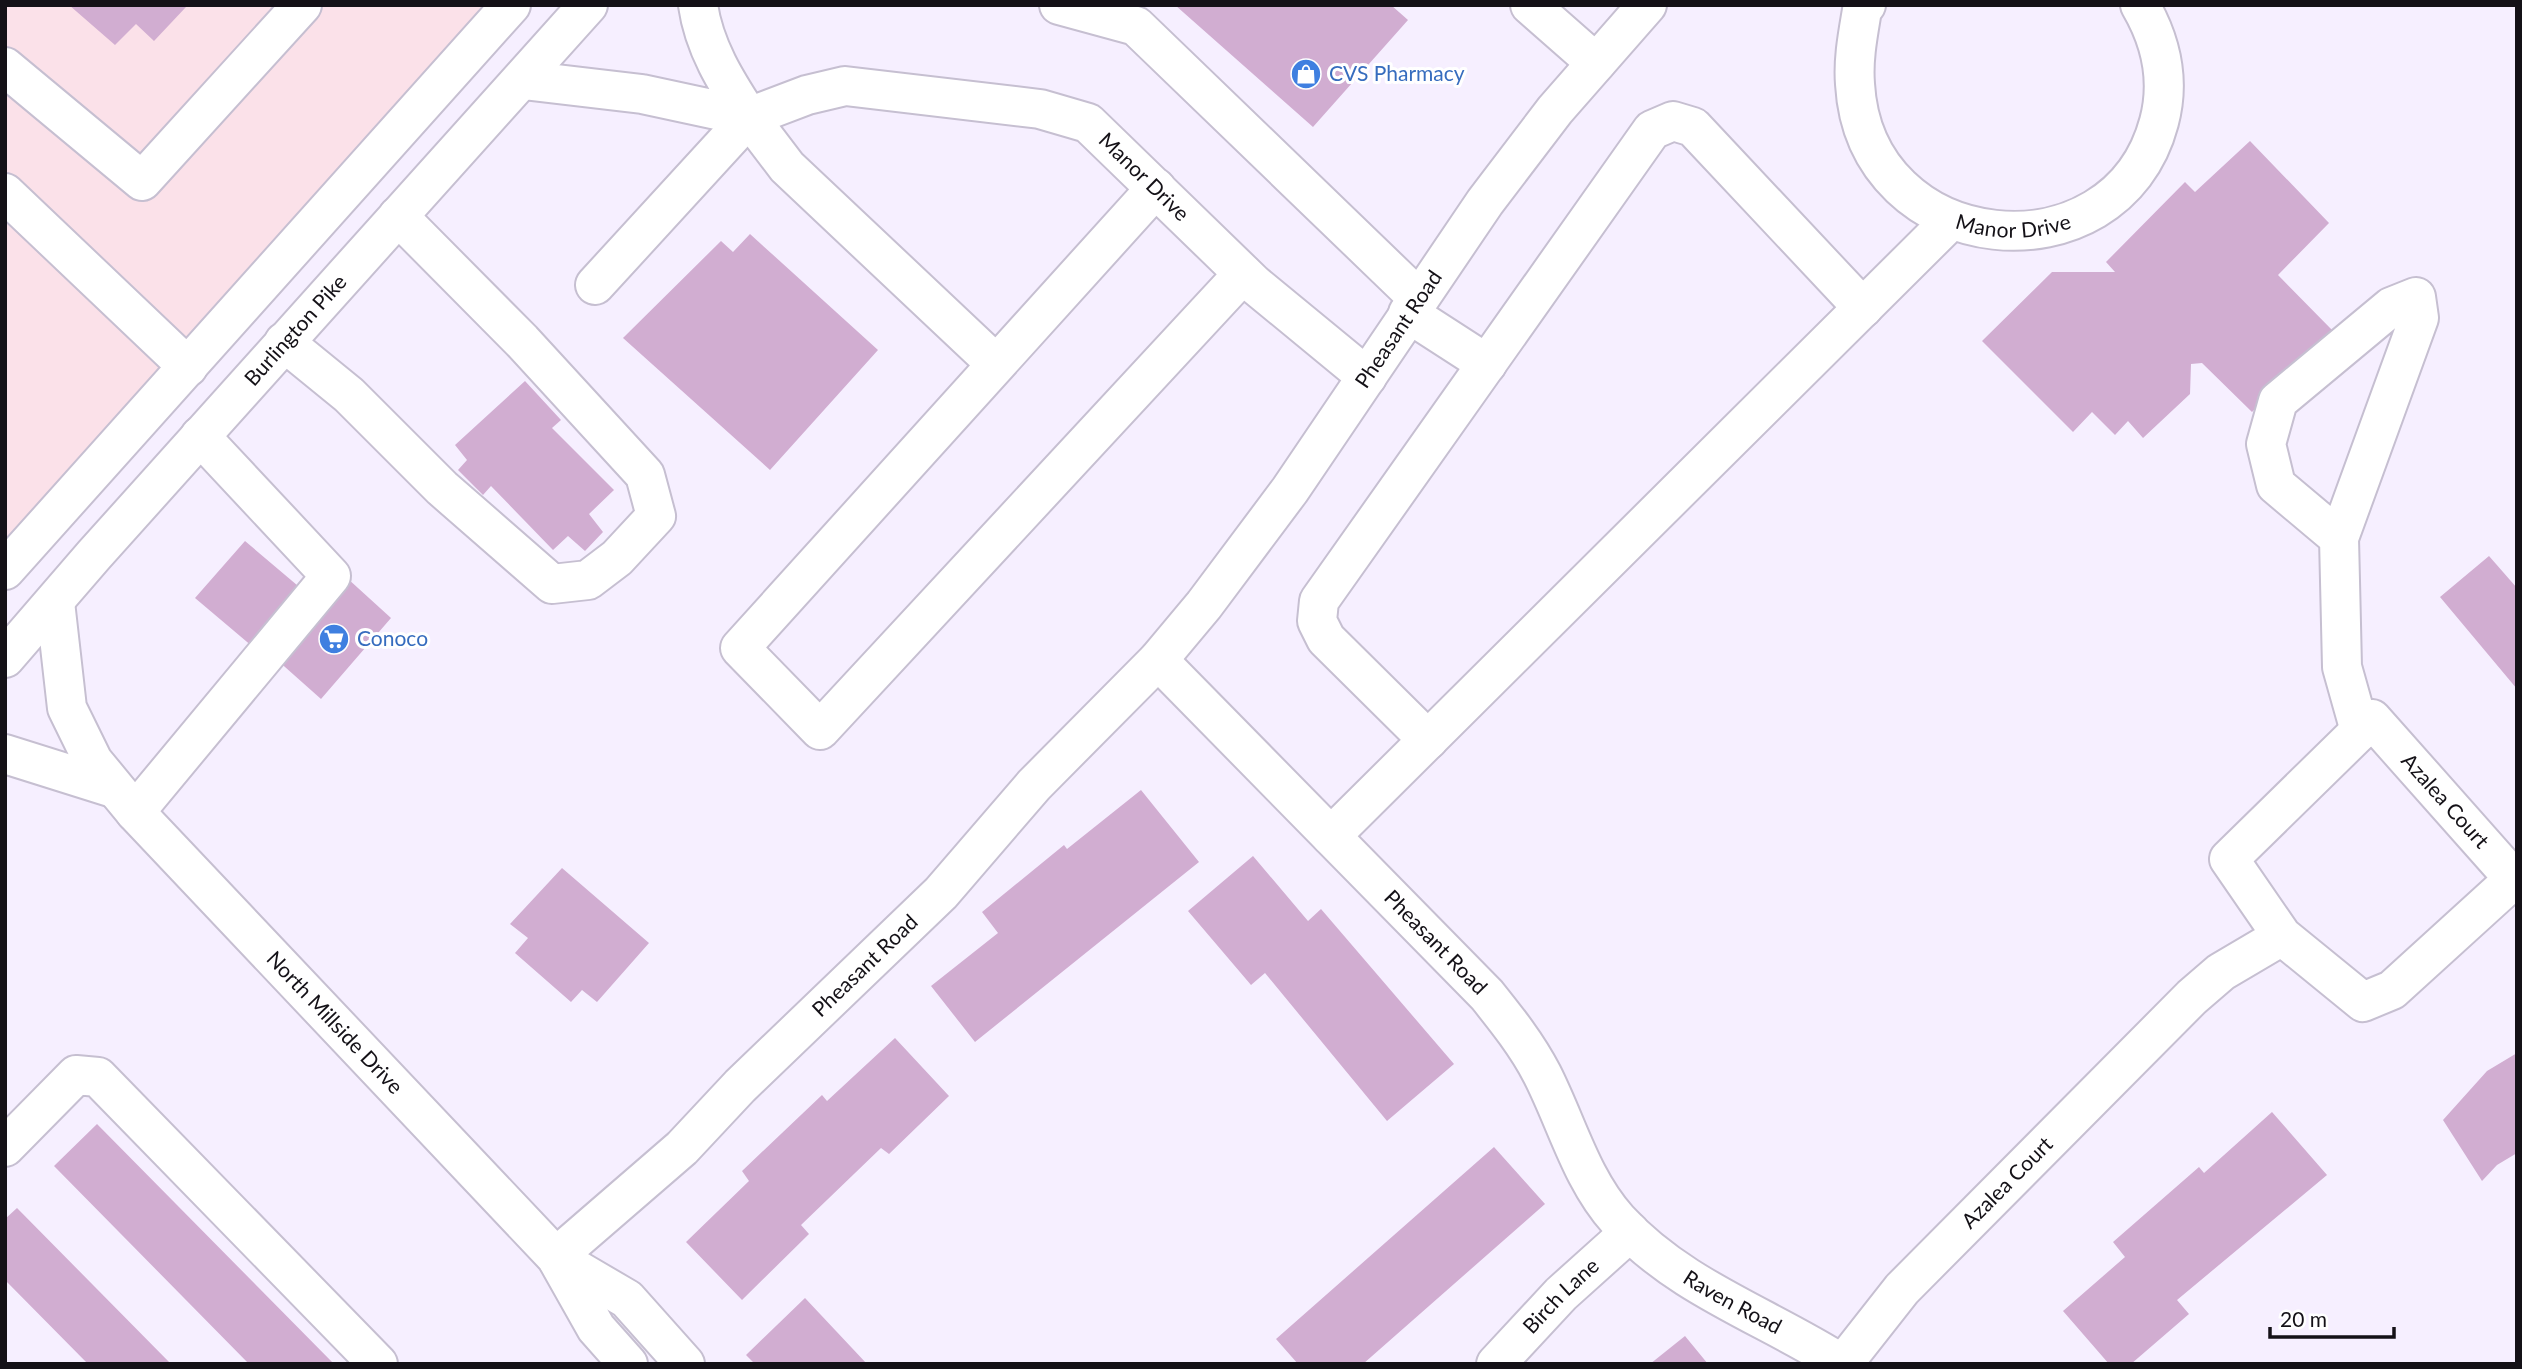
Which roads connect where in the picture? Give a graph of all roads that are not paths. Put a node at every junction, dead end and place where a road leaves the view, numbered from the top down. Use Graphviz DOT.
graph roads {
  1 [pos="302,5"];
  2 [pos="511,5"];
  3 [pos="588,5"];
  4 [pos="698,5"];
  5 [pos="1059,5"];
  6 [pos="1531,5"];
  7 [pos="1647,5"];
  8 [pos="2140,5"];
  9 [pos="1863,7"];
  10 [pos="1596,63"];
  11 [pos="5,67"];
  12 [pos="523,80"];
  13 [pos="749,117"];
  14 [pos="1156,188"];
  15 [pos="5,193"];
  16 [pos="398,216"];
  17 [pos="1951,220"];
  18 [pos="1244,274"];
  19 [pos="595,285"];
  20 [pos="1413,306"];
  21 [pos="1863,308"];
  22 [pos="284,342"];
  23 [pos="996,364"];
  24 [pos="1487,364"];
  25 [pos="188,367"];
  26 [pos="1367,377"];
  27 [pos="200,436"];
  28 [pos="2339,538"];
  29 [pos="5,570"];
  30 [pos="55,602"];
  31 [pos="5,658"];
  32 [pos="1158,660"];
  33 [pos="2360,731"];
  34 [pos="1428,740"];
  35 [pos="5,754"];
  36 [pos="124,800"];
  37 [pos="1331,836"];
  38 [pos="2282,936"];
  39 [pos="5,1147"];
  40 [pos="1630,1231"];
  41 [pos="556,1257"];
  42 [pos="378,1364"];
  43 [pos="628,1364"];
  44 [pos="685,1364"];
  45 [pos="1496,1364"];
  46 [pos="1842,1364"];
  1 -- 11 [label="main road"];
  2 -- 25 [label="main road"];
  3 -- 12 [label="main road, Burlington Pike"];
  4 -- 13 [label="main road"];
  5 -- 20 [label="main road"];
  6 -- 10 [label="main road"];
  7 -- 10 [label="main road, Pheasant Road"];
  8 -- 17 [label="main road, Manor Drive"];
  9 -- 17 [label="main road, Manor Drive"];
  10 -- 20 [label="main road, Pheasant Road"];
  12 -- 13 [label="main road"];
  12 -- 16 [label="main road, Burlington Pike"];
  13 -- 14 [label="main road, Manor Drive"];
  13 -- 19 [label="main road"];
  13 -- 23 [label="main road"];
  14 -- 18 [label="main road, Manor Drive"];
  14 -- 23 [label="main road"];
  15 -- 25 [label="main road"];
  16 -- 22 [label="main road, Burlington Pike"];
  16 -- 22 [label="main road"];
  17 -- 21 [label="main road"];
  18 -- 23 [label="main road"];
  18 -- 26 [label="main road, Manor Drive"];
  20 -- 24 [label="main road"];
  20 -- 26 [label="main road, Pheasant Road"];
  21 -- 24 [label="main road"];
  21 -- 34 [label="main road"];
  22 -- 27 [label="main road, Burlington Pike"];
  24 -- 34 [label="main road"];
  25 -- 29 [label="main road"];
  26 -- 32 [label="main road, Pheasant Road"];
  27 -- 30 [label="main road, Burlington Pike"];
  27 -- 36 [label="main road"];
  28 -- 28 [label="main road"];
  28 -- 33 [label="main road"];
  30 -- 31 [label="main road, Burlington Pike"];
  30 -- 36 [label="main road, North Millside Drive"];
  32 -- 37 [label="main road, Pheasant Road"];
  32 -- 41 [label="main road, Pheasant Road"];
  33 -- 38 [label="main road, Azalea Court"];
  33 -- 38 [label="main road, Azalea Court"];
  34 -- 37 [label="main road"];
  35 -- 36 [label="main road, North Millside Drive"];
  36 -- 41 [label="main road, North Millside Drive"];
  37 -- 40 [label="main road, Pheasant Road"];
  38 -- 46 [label="main road, Azalea Court"];
  39 -- 42 [label="main road"];
  40 -- 45 [label="main road, Birch Lane"];
  40 -- 46 [label="main road, Raven Road"];
  41 -- 43 [label="main road, North Millside Drive"];
  41 -- 44 [label="main road, North Millside Drive"];
}
